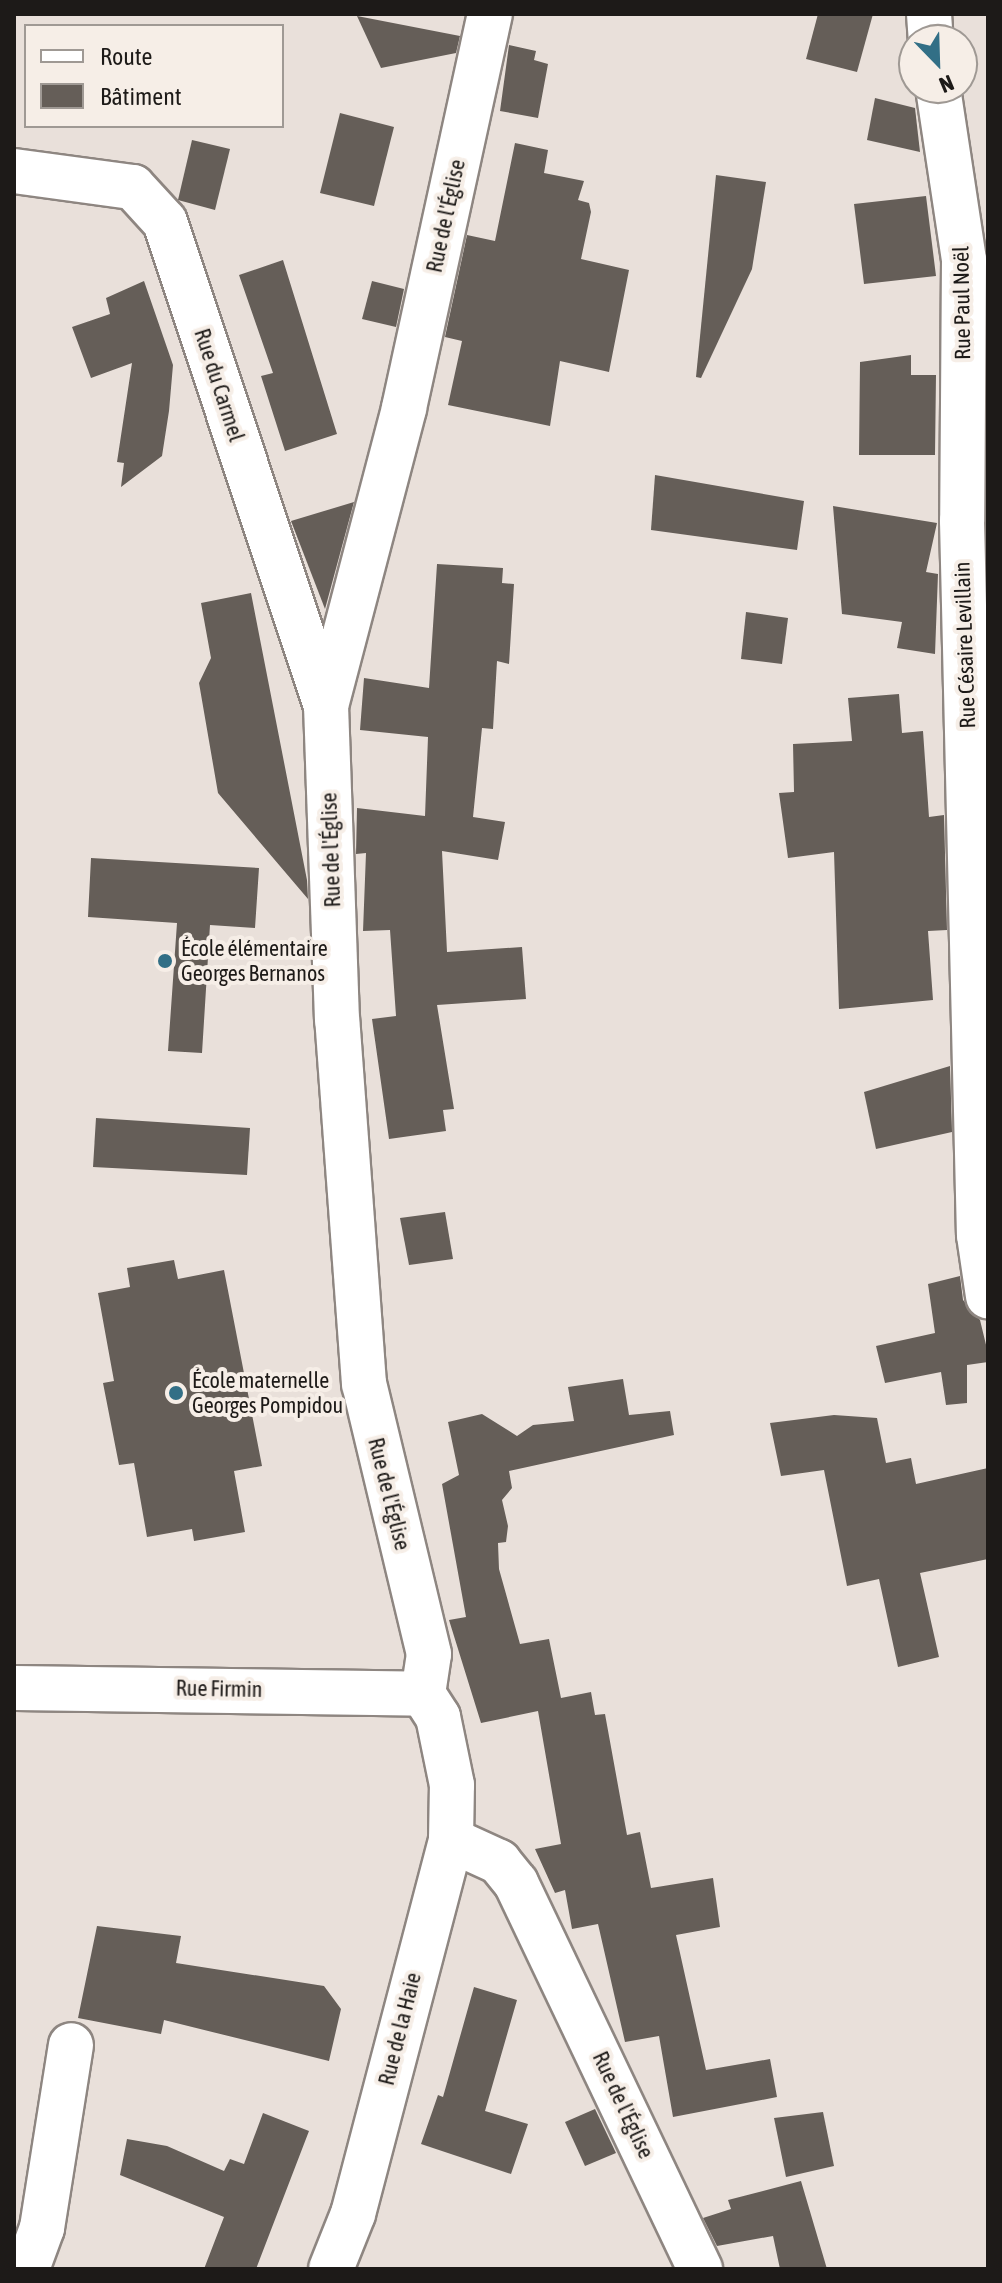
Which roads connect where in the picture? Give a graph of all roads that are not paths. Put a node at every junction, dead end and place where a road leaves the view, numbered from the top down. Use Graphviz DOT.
graph roads {
  1 [pos="490,14"];
  2 [pos="940,104"];
  3 [pos="14,171"];
  4 [pos="962,521"];
  5 [pos="326,706"];
  6 [pos="988,1296"];
  7 [pos="14,1688"];
  8 [pos="423,1694"];
  9 [pos="451,1840"];
  10 [pos="71,2045"];
  11 [pos="27,2269"];
  12 [pos="331,2269"];
  13 [pos="700,2269"];
  1 -- 5 [label="street, Rue de l'Église"];
  2 -- 4 [label="street, Rue Paul Noël"];
  3 -- 5 [label="street, Rue du Carmel"];
  4 -- 6 [label="street, Rue Césaire Levillain"];
  5 -- 8 [label="street, Rue de l'Église"];
  7 -- 8 [label="street, Rue Firmin"];
  8 -- 9 [label="street, Rue de la Haie"];
  9 -- 12 [label="street, Rue de la Haie"];
  9 -- 13 [label="street, Rue de l'Église"];
  10 -- 11 [label="street"];
}
